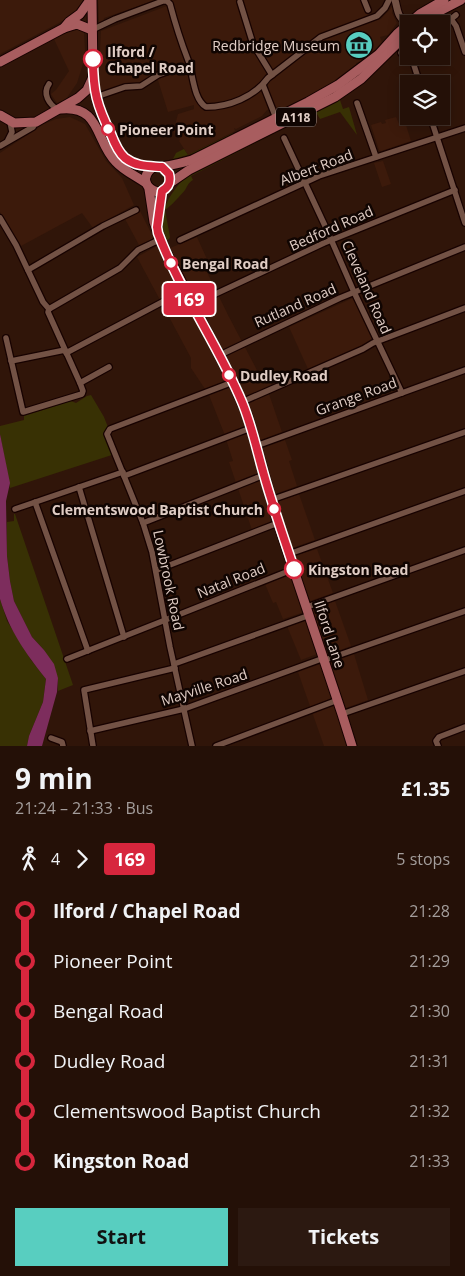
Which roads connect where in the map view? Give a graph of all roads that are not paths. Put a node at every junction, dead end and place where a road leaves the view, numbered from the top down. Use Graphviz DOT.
graph roads {
  1 [pos="91,0"];
  2 [pos="364,0"];
  3 [pos="389,0"];
  4 [pos="395,0"];
  5 [pos="444,0"];
  6 [pos="461,0"];
  7 [pos="240,2"];
  8 [pos="368,10"];
  9 [pos="419,15"];
  10 [pos="434,15"];
  11 [pos="400,17"];
  12 [pos="451,18"];
  13 [pos="64,28"];
  14 [pos="92,30"];
  15 [pos="400,36"];
  16 [pos="400,38"];
  17 [pos="465,52"];
  18 [pos="0,62"];
  19 [pos="179,68"];
  20 [pos="190,70"];
  21 [pos="169,72"];
  22 [pos="272,75"];
  23 [pos="93,77"];
  24 [pos="48,84"];
  25 [pos="263,85"];
  26 [pos="96,97"];
  27 [pos="357,103"];
  28 [pos="58,110"];
  29 [pos="5,118"];
  30 [pos="276,118"];
  31 [pos="36,122"];
  32 [pos="433,125"];
  33 [pos="465,128"];
  34 [pos="284,138"];
  35 [pos="438,138"];
  36 [pos="8,140"];
  37 [pos="0,146"];
  38 [pos="376,157"];
  39 [pos="162,167"];
  40 [pos="152,168"];
  41 [pos="170,182"];
  42 [pos="305,182"];
  43 [pos="148,186"];
  44 [pos="454,190"];
  45 [pos="162,191"];
  46 [pos="136,210"];
  47 [pos="0,218"];
  48 [pos="465,223"];
  49 [pos="157,227"];
  50 [pos="161,239"];
  51 [pos="180,240"];
  52 [pos="332,240"];
  53 [pos="465,248"];
  54 [pos="28,270"];
  55 [pos="184,290"];
  56 [pos="354,292"];
  57 [pos="192,305"];
  58 [pos="465,308"];
  59 [pos="49,309"];
  60 [pos="6,338"];
  61 [pos="378,342"];
  62 [pos="65,351"];
  63 [pos="220,355"];
  64 [pos="11,361"];
  65 [pos="109,366"];
  66 [pos="465,370"];
  67 [pos="233,382"];
  68 [pos="80,383"];
  69 [pos="402,393"];
  70 [pos="242,402"];
  71 [pos="252,428"];
  72 [pos="465,432"];
  73 [pos="256,446"];
  74 [pos="124,474"];
  75 [pos="264,476"];
  76 [pos="79,487"];
  77 [pos="465,491"];
  78 [pos="271,500"];
  79 [pos="35,502"];
  80 [pos="15,509"];
  81 [pos="143,523"];
  82 [pos="278,523"];
  83 [pos="465,550"];
  84 [pos="289,554"];
  85 [pos="294,569"];
  86 [pos="157,570"];
  87 [pos="308,611"];
  88 [pos="465,611"];
  89 [pos="166,620"];
  90 [pos="124,637"];
  91 [pos="88,651"];
  92 [pos="67,659"];
  93 [pos="324,659"];
  94 [pos="174,666"];
  95 [pos="465,670"];
  96 [pos="338,700"];
  97 [pos="184,709"];
  98 [pos="342,714"];
  99 [pos="465,727"];
  100 [pos="90,731"];
  101 [pos="51,738"];
  102 [pos="349,745"];
  103 [pos="63,746"];
  104 [pos="93,746"];
  105 [pos="192,746"];
  106 [pos="216,746"];
  107 [pos="438,746"];
  1 -- 13 [label="main road"];
  1 -- 14 [label="main road"];
  2 -- 8 [label="street"];
  3 -- 22 [label="street"];
  4 -- 11 [label="street"];
  5 -- 9 [label="main road, A118"];
  6 -- 10 [label="main road"];
  7 -- 22 [label="street"];
  12 -- 17 [label="street"];
  13 -- 14 [label="main road"];
  13 -- 18 [label="main road"];
  14 -- 20 [label="street"];
  14 -- 23 [label="main road, A118"];
  15 -- 30 [label="main road, A118"];
  16 -- 41 [label="main road, A118"];
  19 -- 20 [label="street"];
  20 -- 25 [label="street"];
  21 -- 26 [label="street"];
  22 -- 25 [label="street"];
  23 -- 26 [label="main road, A118"];
  23 -- 28 [label="main road"];
  24 -- 28 [label="street"];
  25 -- 30 [label="street"];
  26 -- 40 [label="main road, A118"];
  27 -- 38 [label="street"];
  28 -- 31 [label="main road"];
  28 -- 43 [label="main road"];
  29 -- 31 [label="main road"];
  29 -- 36 [label="street"];
  30 -- 39 [label="main road, A118"];
  31 -- 36 [label="street"];
  32 -- 35 [label="street"];
  33 -- 35 [label="street, Albert Road"];
  34 -- 42 [label="street, Cleveland Road"];
  35 -- 38 [label="street, Albert Road"];
  35 -- 44 [label="street"];
  36 -- 37 [label="street"];
  38 -- 42 [label="street, Albert Road"];
  39 -- 40 [label="main road, A118"];
  39 -- 41 [label="main road"];
  40 -- 43 [label="main road"];
  41 -- 45 [label="main road, A118"];
  42 -- 51 [label="street, Albert Road"];
  42 -- 52 [label="street, Cleveland Road"];
  43 -- 45 [label="main road"];
  43 -- 49 [label="main road, Ilford Lane"];
  44 -- 48 [label="street"];
  44 -- 52 [label="street, Bedford Road"];
  45 -- 49 [label="main road, Ilford Lane"];
  46 -- 54 [label="street"];
  47 -- 54 [label="street"];
  49 -- 50 [label="main road, Ilford Lane"];
  50 -- 55 [label="main road, Ilford Lane"];
  50 -- 59 [label="street"];
  52 -- 56 [label="street, Cleveland Road"];
  52 -- 57 [label="street, Bedford Road"];
  53 -- 56 [label="street, Rutland Road"];
  54 -- 59 [label="street"];
  55 -- 57 [label="main road, Ilford Lane"];
  55 -- 62 [label="street"];
  56 -- 61 [label="street, Cleveland Road"];
  56 -- 63 [label="street, Rutland Road"];
  57 -- 63 [label="main road, Ilford Lane"];
  58 -- 61 [label="street"];
  59 -- 62 [label="street"];
  60 -- 64 [label="street"];
  61 -- 69 [label="street, Cleveland Road"];
  61 -- 70 [label="street"];
  62 -- 64 [label="street"];
  62 -- 68 [label="street"];
  63 -- 67 [label="main road, Ilford Lane"];
  64 -- 68 [label="street"];
  65 -- 68 [label="street"];
  66 -- 69 [label="street, Grange Road"];
  67 -- 70 [label="main road, Ilford Lane"];
  67 -- 74 [label="street, Lowbrook Road"];
  69 -- 73 [label="street, Grange Road"];
  70 -- 71 [label="main road, Ilford Lane"];
  71 -- 73 [label="main road, Ilford Lane"];
  71 -- 74 [label="street"];
  72 -- 78 [label="street"];
  73 -- 75 [label="main road, Ilford Lane"];
  74 -- 76 [label="street"];
  74 -- 81 [label="street, Lowbrook Road"];
  75 -- 78 [label="main road, Ilford Lane"];
  75 -- 81 [label="street"];
  76 -- 79 [label="street"];
  76 -- 90 [label="street"];
  77 -- 84 [label="street"];
  78 -- 82 [label="main road, Ilford Lane"];
  79 -- 80 [label="street"];
  79 -- 91 [label="street"];
  81 -- 86 [label="street, Lowbrook Road"];
  82 -- 84 [label="main road, Ilford Lane"];
  82 -- 86 [label="street"];
  83 -- 87 [label="street"];
  84 -- 85 [label="main road, Ilford Lane"];
  85 -- 87 [label="main road, Ilford Lane"];
  85 -- 89 [label="street, Natal Road"];
  86 -- 89 [label="street, Lowbrook Road"];
  87 -- 93 [label="main road, Ilford Lane"];
  87 -- 94 [label="street"];
  88 -- 93 [label="street, Mayville Road"];
  89 -- 90 [label="street, Natal Road"];
  89 -- 94 [label="street, Lowbrook Road"];
  90 -- 91 [label="street, Natal Road"];
  91 -- 92 [label="street, Natal Road"];
  93 -- 96 [label="main road, Ilford Lane"];
  93 -- 97 [label="street, Mayville Road"];
  94 -- 97 [label="street, Lowbrook Road"];
  94 -- 100 [label="street"];
  95 -- 98 [label="street"];
  96 -- 98 [label="main road, Ilford Lane"];
  96 -- 106 [label="street"];
  97 -- 100 [label="street, Mayville Road"];
  97 -- 105 [label="street, Lowbrook Road"];
  98 -- 102 [label="main road, Ilford Lane"];
  99 -- 107 [label="street"];
  100 -- 104 [label="street"];
  101 -- 103 [label="street"];
}
